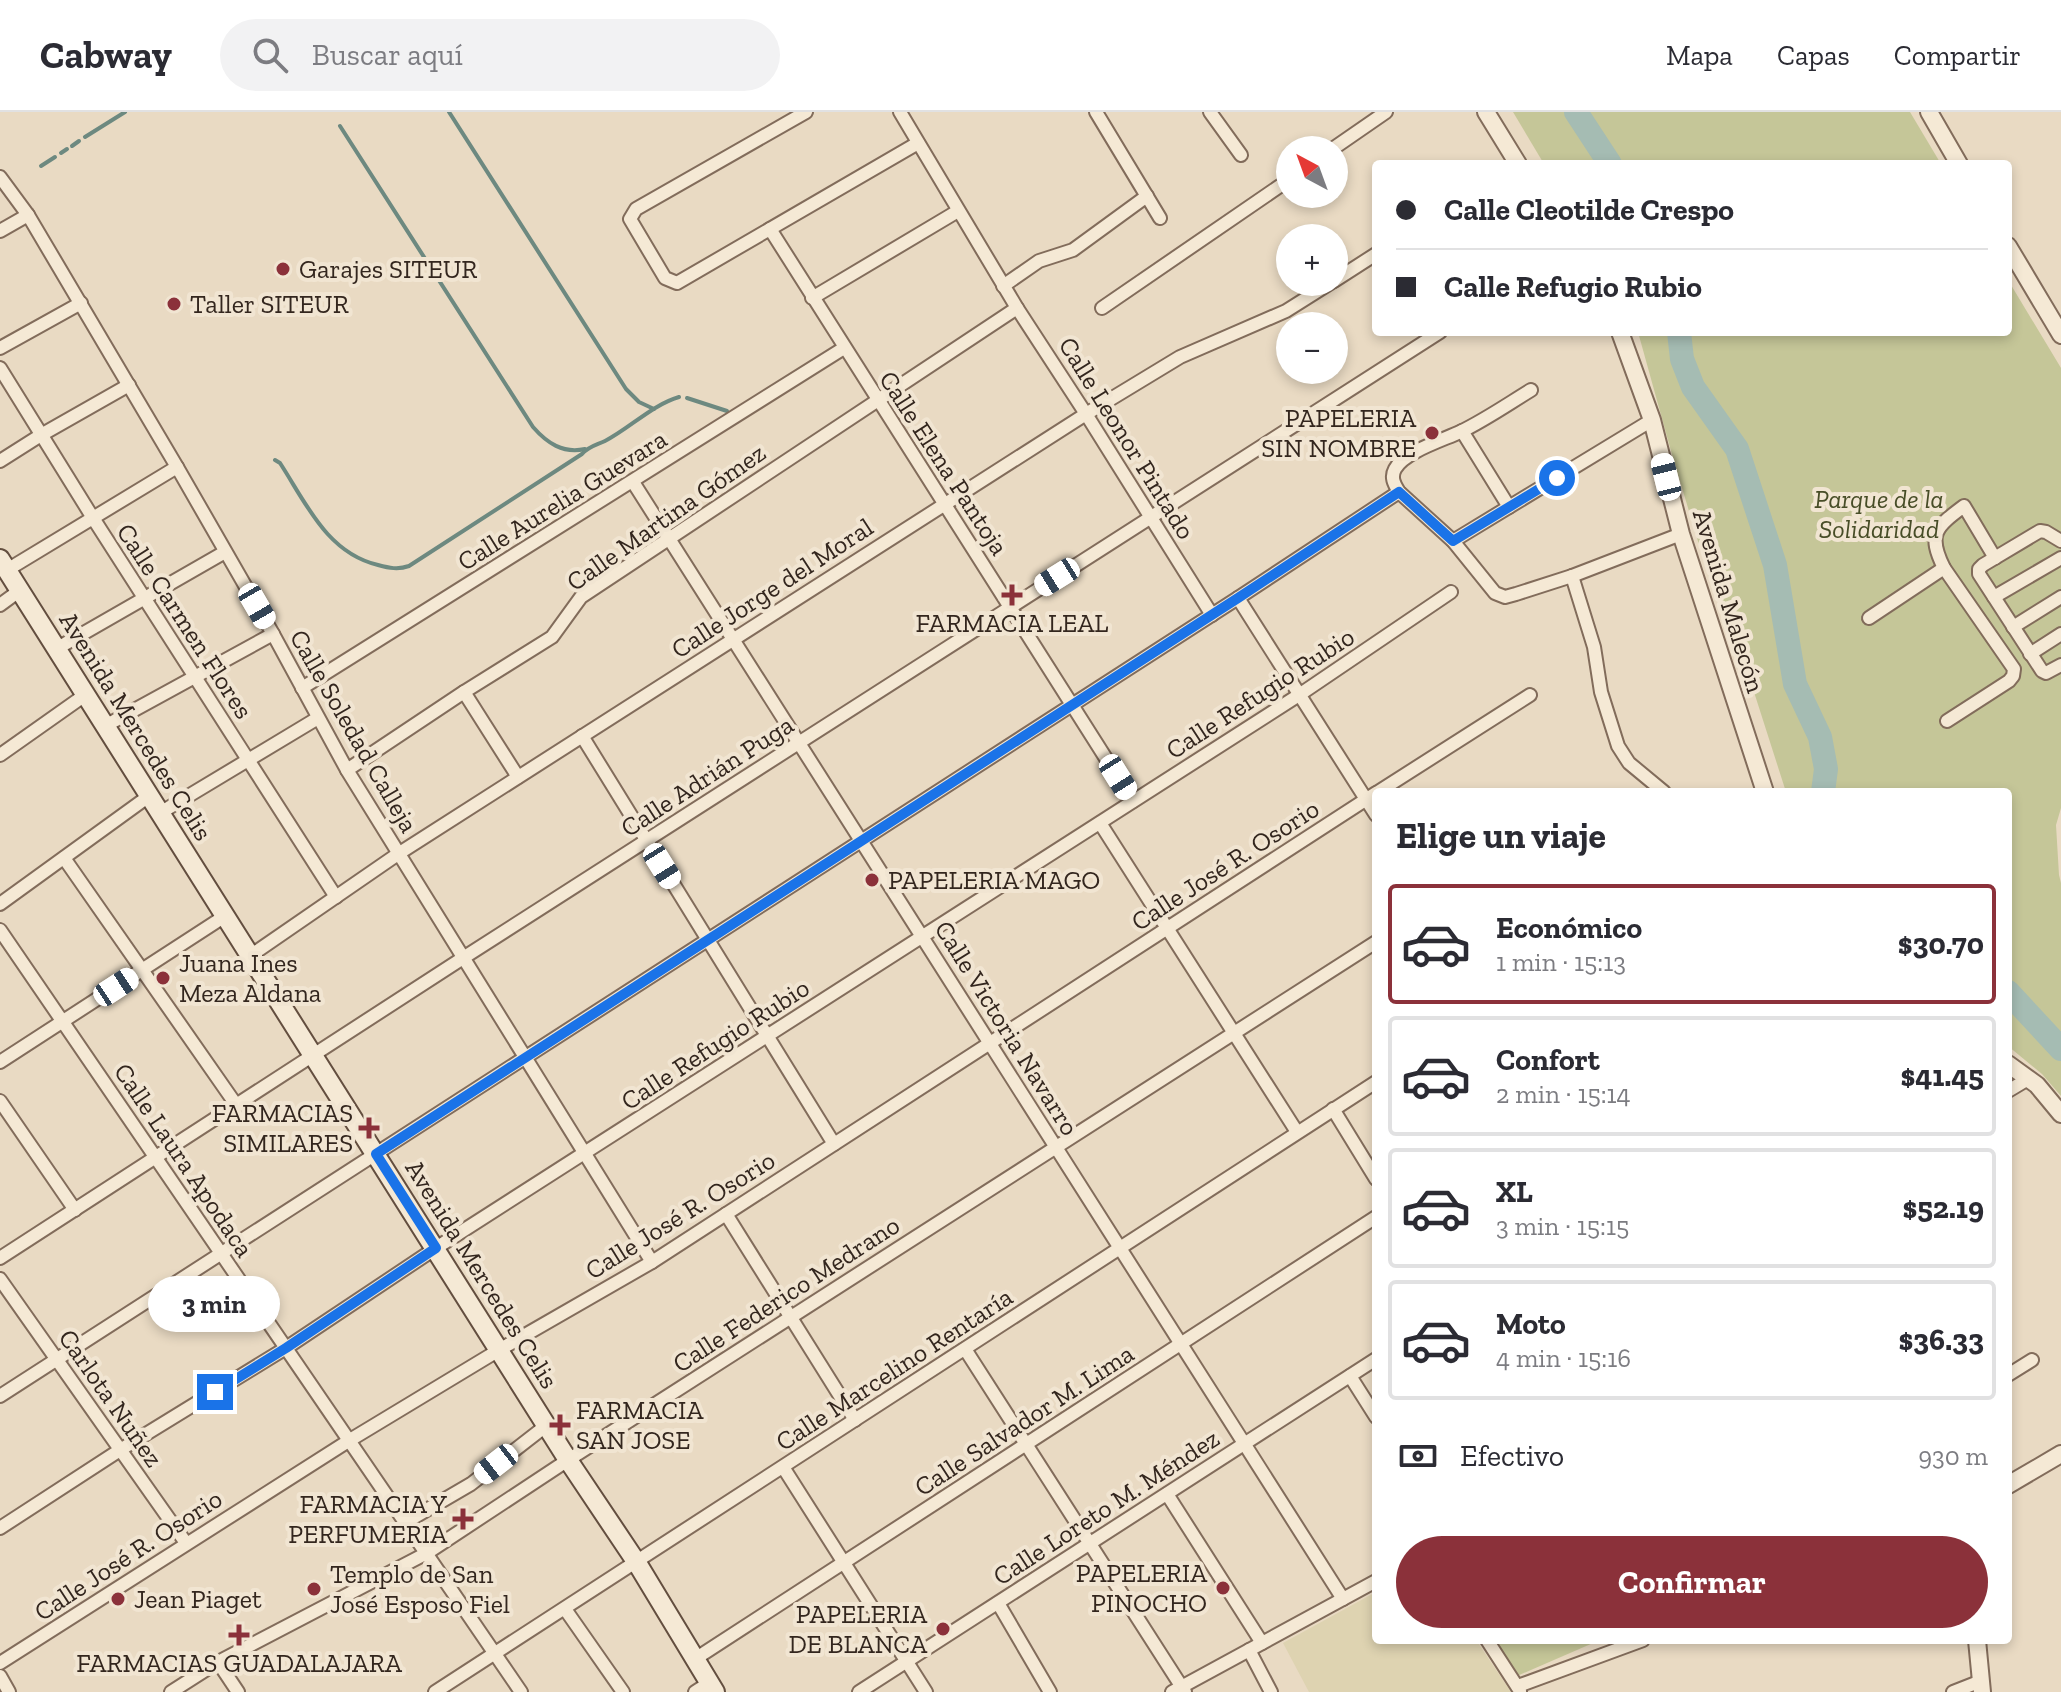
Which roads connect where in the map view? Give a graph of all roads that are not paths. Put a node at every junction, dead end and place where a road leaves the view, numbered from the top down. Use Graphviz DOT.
graph roads {
  1 [pos="806,112"];
  2 [pos="900,112"];
  3 [pos="1096,112"];
  4 [pos="1210,112"];
  5 [pos="1386,112"];
  6 [pos="1486,112"];
  7 [pos="1929,112"];
  8 [pos="1348,138"];
  9 [pos="918,143"];
  10 [pos="1241,155"];
  11 [pos="1516,160"];
  12 [pos="1957,160"];
  13 [pos="0,177"];
  14 [pos="1276,189"];
  15 [pos="1147,196"];
  16 [pos="958,211"];
  17 [pos="28,215"];
  18 [pos="1160,218"];
  19 [pos="770,229"];
  20 [pos="0,231"];
  21 [pos="2012,252"];
  22 [pos="1372,257"];
  23 [pos="1348,272"];
  24 [pos="1003,286"];
  25 [pos="1310,296"];
  26 [pos="812,298"];
  27 [pos="81,303"];
  28 [pos="1017,308"];
  29 [pos="1102,308"];
  30 [pos="2058,323"];
  31 [pos="1434,336"];
  32 [pos="1621,336"];
  33 [pos="0,348"];
  34 [pos="844,348"];
  35 [pos="0,368"];
  36 [pos="129,385"];
  37 [pos="1531,390"];
  38 [pos="878,399"];
  39 [pos="1086,414"];
  40 [pos="1652,420"];
  41 [pos="1462,431"];
  42 [pos="41,435"];
  43 [pos="0,461"];
  44 [pos="177,467"];
  45 [pos="633,482"];
  46 [pos="1399,492"];
  47 [pos="944,504"];
  48 [pos="1509,507"];
  49 [pos="1151,517"];
  50 [pos="93,518"];
  51 [pos="1681,534"];
  52 [pos="669,538"];
  53 [pos="1453,541"];
  54 [pos="2061,541"];
  55 [pos="225,552"];
  56 [pos="1995,558"];
  57 [pos="2061,558"];
  58 [pos="4,565"];
  59 [pos="1944,568"];
  60 [pos="1572,576"];
  61 [pos="19,591"];
  62 [pos="1451,592"];
  63 [pos="1994,597"];
  64 [pos="2061,597"];
  65 [pos="144,598"];
  66 [pos="1238,598"];
  67 [pos="0,605"];
  68 [pos="1010,607"];
  69 [pos="1212,615"];
  70 [pos="1869,618"];
  71 [pos="2013,627"];
  72 [pos="273,634"];
  73 [pos="2061,634"];
  74 [pos="733,639"];
  75 [pos="56,649"];
  76 [pos="2030,654"];
  77 [pos="2061,665"];
  78 [pos="194,677"];
  79 [pos="302,688"];
  80 [pos="464,692"];
  81 [pos="85,695"];
  82 [pos="1299,695"];
  83 [pos="1530,695"];
  84 [pos="1072,705"];
  85 [pos="318,718"];
  86 [pos="1947,721"];
  87 [pos="105,726"];
  88 [pos="582,736"];
  89 [pos="799,743"];
  90 [pos="0,755"];
  91 [pos="248,761"];
  92 [pos="347,770"];
  93 [pos="518,777"];
  94 [pos="1653,783"];
  95 [pos="1384,788"];
  96 [pos="1646,788"];
  97 [pos="1659,788"];
  98 [pos="1764,788"];
  99 [pos="1372,794"];
  100 [pos="149,796"];
  101 [pos="1372,796"];
  102 [pos="1133,801"];
  103 [pos="160,813"];
  104 [pos="1100,823"];
  105 [pos="647,841"];
  106 [pos="861,841"];
  107 [pos="398,854"];
  108 [pos="64,858"];
  109 [pos="336,897"];
  110 [pos="0,904"];
  111 [pos="225,916"];
  112 [pos="1167,928"];
  113 [pos="0,930"];
  114 [pos="923,937"];
  115 [pos="708,940"];
  116 [pos="1372,945"];
  117 [pos="250,956"];
  118 [pos="463,958"];
  119 [pos="142,970"];
  120 [pos="64,1022"];
  121 [pos="1234,1033"];
  122 [pos="768,1036"];
  123 [pos="990,1043"];
  124 [pos="314,1056"];
  125 [pos="525,1058"];
  126 [pos="0,1062"];
  127 [pos="2012,1067"];
  128 [pos="2028,1079"];
  129 [pos="1372,1085"];
  130 [pos="2012,1089"];
  131 [pos="0,1101"];
  132 [pos="237,1106"];
  133 [pos="1333,1109"];
  134 [pos="2061,1114"];
  135 [pos="1297,1132"];
  136 [pos="834,1144"];
  137 [pos="1056,1147"];
  138 [pos="585,1153"];
  139 [pos="376,1154"];
  140 [pos="156,1158"];
  141 [pos="1372,1172"];
  142 [pos="75,1210"];
  143 [pos="726,1214"];
  144 [pos="1372,1220"];
  145 [pos="1120,1247"];
  146 [pos="436,1248"];
  147 [pos="221,1253"];
  148 [pos="0,1258"];
  149 [pos="652,1262"];
  150 [pos="0,1279"];
  151 [pos="790,1317"];
  152 [pos="1181,1344"];
  153 [pos="286,1348"];
  154 [pos="965,1349"];
  155 [pos="499,1350"];
  156 [pos="57,1359"];
  157 [pos="2032,1360"];
  158 [pos="1372,1362"];
  159 [pos="2012,1372"];
  160 [pos="1350,1376"];
  161 [pos="0,1396"];
  162 [pos="1372,1411"];
  163 [pos="855,1420"];
  164 [pos="547,1425"];
  165 [pos="350,1440"];
  166 [pos="1245,1444"];
  167 [pos="1026,1445"];
  168 [pos="120,1450"];
  169 [pos="2061,1454"];
  170 [pos="568,1460"];
  171 [pos="783,1467"];
  172 [pos="2012,1483"];
  173 [pos="1167,1494"];
  174 [pos="406,1522"];
  175 [pos="0,1528"];
  176 [pos="186,1543"];
  177 [pos="1089,1544"];
  178 [pos="427,1553"];
  179 [pos="637,1563"];
  180 [pos="844,1563"];
  181 [pos="1372,1583"];
  182 [pos="1343,1599"];
  183 [pos="998,1603"];
  184 [pos="565,1609"];
  185 [pos="1262,1643"];
  186 [pos="1490,1644"];
  187 [pos="1633,1644"];
  188 [pos="1977,1644"];
  189 [pos="1249,1650"];
  190 [pos="495,1654"];
  191 [pos="695,1659"];
  192 [pos="907,1661"];
  193 [pos="218,1662"];
  194 [pos="0,1663"];
  195 [pos="0,1676"];
  196 [pos="1982,1687"];
  197 [pos="706,1689"];
  198 [pos="1519,1689"];
  199 [pos="1180,1690"];
  200 [pos="9,1692"];
  201 [pos="171,1692"];
  202 [pos="238,1692"];
  203 [pos="435,1692"];
  204 [pos="521,1692"];
  205 [pos="623,1692"];
  206 [pos="859,1692"];
  207 [pos="926,1692"];
  208 [pos="1050,1692"];
  209 [pos="1271,1692"];
  210 [pos="1953,1692"];
  1 -- 19 [label="street"];
  2 -- 9 [label="street, Calle Leonor Pintado"];
  3 -- 15 [label="street"];
  4 -- 10 [label="street"];
  5 -- 8 [label="street"];
  6 -- 11 [label="street"];
  7 -- 12 [label="street"];
  9 -- 16 [label="street, Calle Leonor Pintado"];
  9 -- 19 [label="street"];
  13 -- 17 [label="street, Calle Soledad Calleja"];
  14 -- 29 [label="street"];
  15 -- 18 [label="street"];
  15 -- 24 [label="street"];
  16 -- 24 [label="street, Calle Leonor Pintado"];
  16 -- 26 [label="street"];
  17 -- 20 [label="street"];
  17 -- 27 [label="street, Calle Soledad Calleja"];
  19 -- 26 [label="street, Calle Elena Pantoja"];
  21 -- 30 [label="street"];
  22 -- 23 [label="street, Calle Jorge del Moral"];
  24 -- 28 [label="street, Calle Leonor Pintado"];
  25 -- 39 [label="street, Calle Jorge del Moral"];
  26 -- 34 [label="street, Calle Elena Pantoja"];
  27 -- 33 [label="street"];
  27 -- 36 [label="street, Calle Soledad Calleja"];
  28 -- 38 [label="street, Calle Martina Gómez"];
  28 -- 39 [label="street, Calle Leonor Pintado"];
  31 -- 49 [label="street, Calle Adrián Puga"];
  32 -- 40 [label="street, Avenida Malecón"];
  34 -- 38 [label="street, Calle Elena Pantoja"];
  34 -- 45 [label="street, Calle Aurelia Guevara"];
  35 -- 42 [label="street, Calle Carmen Flores"];
  36 -- 42 [label="street"];
  36 -- 44 [label="street, Calle Soledad Calleja"];
  37 -- 41 [label="street"];
  38 -- 47 [label="street, Calle Elena Pantoja"];
  38 -- 52 [label="street, Calle Martina Gómez"];
  39 -- 47 [label="street, Calle Jorge del Moral"];
  39 -- 49 [label="street, Calle Leonor Pintado"];
  40 -- 48 [label="street"];
  40 -- 51 [label="street, Avenida Malecón"];
  41 -- 46 [label="street"];
  41 -- 48 [label="street"];
  42 -- 43 [label="street"];
  42 -- 50 [label="street, Calle Carmen Flores"];
  44 -- 50 [label="street"];
  44 -- 55 [label="street, Calle Soledad Calleja"];
  45 -- 52 [label="street, Calle Victoria Navarro"];
  45 -- 79 [label="street, Calle Aurelia Guevara"];
  46 -- 53 [label="street"];
  46 -- 66 [label="street"];
  47 -- 68 [label="street, Calle Elena Pantoja"];
  47 -- 74 [label="street, Calle Jorge del Moral"];
  48 -- 53 [label="street"];
  49 -- 68 [label="street, Calle Adrián Puga"];
  49 -- 69 [label="street, Calle Leonor Pintado"];
  50 -- 58 [label="street"];
  50 -- 65 [label="street, Calle Carmen Flores"];
  51 -- 60 [label="street"];
  51 -- 98 [label="street, Avenida Malecón"];
  52 -- 74 [label="street, Calle Victoria Navarro"];
  52 -- 80 [label="street, Calle Martina Gómez"];
  53 -- 60 [label="street"];
  54 -- 56 [label="street"];
  55 -- 65 [label="street"];
  55 -- 72 [label="street, Calle Soledad Calleja"];
  56 -- 59 [label="street"];
  56 -- 63 [label="street"];
  57 -- 63 [label="street"];
  58 -- 61 [label="main road, Avenida Mercedes Celis"];
  59 -- 70 [label="street"];
  59 -- 86 [label="street"];
  60 -- 94 [label="street"];
  61 -- 67 [label="street"];
  61 -- 75 [label="main road, Avenida Mercedes Celis"];
  62 -- 82 [label="street, Calle Refugio Rubio"];
  63 -- 71 [label="street"];
  64 -- 71 [label="street"];
  65 -- 75 [label="street"];
  65 -- 78 [label="street, Calle Carmen Flores"];
  66 -- 69 [label="street"];
  66 -- 82 [label="street"];
  68 -- 84 [label="street, Calle Elena Pantoja"];
  68 -- 89 [label="street, Calle Adrián Puga"];
  69 -- 84 [label="street"];
  71 -- 76 [label="street"];
  72 -- 78 [label="street"];
  72 -- 79 [label="street, Calle Soledad Calleja"];
  73 -- 76 [label="street"];
  74 -- 88 [label="street, Calle Jorge del Moral"];
  74 -- 89 [label="street, Calle Victoria Navarro"];
  75 -- 81 [label="main road, Avenida Mercedes Celis"];
  76 -- 77 [label="street"];
  78 -- 87 [label="street"];
  78 -- 91 [label="street, Calle Carmen Flores"];
  79 -- 85 [label="street, Calle Soledad Calleja"];
  80 -- 92 [label="street, Calle Martina Gómez"];
  80 -- 93 [label="street"];
  81 -- 87 [label="main road, Avenida Mercedes Celis"];
  81 -- 90 [label="street"];
  82 -- 99 [label="street"];
  82 -- 102 [label="street, Calle Refugio Rubio"];
  83 -- 95 [label="street, Calle José R. Osorio"];
  84 -- 102 [label="street, Calle Elena Pantoja"];
  84 -- 106 [label="street"];
  85 -- 91 [label="street"];
  85 -- 92 [label="street, Calle Soledad Calleja"];
  87 -- 100 [label="main road, Avenida Mercedes Celis"];
  88 -- 93 [label="street, Calle Jorge del Moral"];
  88 -- 105 [label="street"];
  89 -- 105 [label="street, Calle Adrián Puga"];
  89 -- 106 [label="street, Calle Victoria Navarro"];
  91 -- 103 [label="street"];
  91 -- 109 [label="street, Calle Carmen Flores"];
  92 -- 107 [label="street, Calle Soledad Calleja"];
  93 -- 107 [label="street, Calle Jorge del Moral"];
  94 -- 96 [label="street"];
  94 -- 97 [label="street"];
  100 -- 103 [label="main road, Avenida Mercedes Celis"];
  100 -- 108 [label="street"];
  101 -- 112 [label="street, Calle José R. Osorio"];
  102 -- 104 [label="street, Calle Refugio Rubio"];
  103 -- 111 [label="main road, Avenida Mercedes Celis"];
  104 -- 112 [label="street"];
  104 -- 114 [label="street, Calle Refugio Rubio"];
  105 -- 115 [label="street"];
  105 -- 118 [label="street, Calle Adrián Puga"];
  106 -- 114 [label="street, Calle Victoria Navarro"];
  106 -- 115 [label="street"];
  107 -- 109 [label="street, Calle Jorge del Moral"];
  107 -- 118 [label="street, Calle Soledad Calleja"];
  108 -- 110 [label="street"];
  108 -- 119 [label="street"];
  109 -- 117 [label="street, Calle Jorge del Moral"];
  111 -- 117 [label="main road, Avenida Mercedes Celis"];
  111 -- 119 [label="street"];
  112 -- 121 [label="street"];
  112 -- 123 [label="street, Calle José R. Osorio"];
  113 -- 120 [label="street, Calle Laura Apodaca"];
  114 -- 122 [label="street, Calle Refugio Rubio"];
  114 -- 123 [label="street, Calle Victoria Navarro"];
  115 -- 122 [label="street"];
  115 -- 125 [label="street"];
  116 -- 121 [label="street, Calle Federico Medrano"];
  117 -- 124 [label="main road, Avenida Mercedes Celis"];
  118 -- 124 [label="street, Calle Adrián Puga"];
  118 -- 125 [label="street, Calle Soledad Calleja"];
  119 -- 120 [label="street"];
  119 -- 132 [label="street"];
  120 -- 126 [label="street"];
  120 -- 140 [label="street, Calle Laura Apodaca"];
  121 -- 135 [label="street"];
  121 -- 137 [label="street, Calle Federico Medrano"];
  122 -- 136 [label="street"];
  122 -- 138 [label="street, Calle Refugio Rubio"];
  123 -- 136 [label="street, Calle José R. Osorio"];
  123 -- 137 [label="street, Calle Victoria Navarro"];
  124 -- 132 [label="street, Calle Adrián Puga"];
  124 -- 139 [label="main road, Avenida Mercedes Celis"];
  125 -- 138 [label="street, Calle Soledad Calleja"];
  125 -- 139 [label="street"];
  127 -- 128 [label="street"];
  128 -- 130 [label="street"];
  128 -- 134 [label="street"];
  129 -- 133 [label="street, Calle Marcelino Rentaría"];
  131 -- 142 [label="street"];
  132 -- 140 [label="street, Calle Adrián Puga"];
  133 -- 135 [label="street, Calle Marcelino Rentaría"];
  133 -- 141 [label="street"];
  135 -- 145 [label="street, Calle Marcelino Rentaría"];
  136 -- 143 [label="street, Calle José R. Osorio"];
  137 -- 145 [label="street, Calle Victoria Navarro"];
  137 -- 151 [label="street, Calle Federico Medrano"];
  138 -- 146 [label="street, Calle Refugio Rubio"];
  138 -- 149 [label="street, Calle Soledad Calleja"];
  139 -- 146 [label="main road, Avenida Mercedes Celis"];
  139 -- 147 [label="street"];
  140 -- 142 [label="street, Calle Adrián Puga"];
  140 -- 147 [label="street, Calle Laura Apodaca"];
  142 -- 148 [label="street, Calle Adrián Puga"];
  143 -- 149 [label="street, Calle José R. Osorio"];
  143 -- 151 [label="street"];
  144 -- 152 [label="street, Calle Salvador M. Lima"];
  145 -- 152 [label="street, Calle Victoria Navarro"];
  145 -- 154 [label="street, Calle Marcelino Rentaría"];
  146 -- 153 [label="street, Calle Refugio Rubio"];
  146 -- 155 [label="main road, Avenida Mercedes Celis"];
  147 -- 153 [label="street, Calle Laura Apodaca"];
  147 -- 156 [label="street"];
  149 -- 155 [label="street, Calle José R. Osorio"];
  150 -- 156 [label="street, Carlota Nuñez"];
  151 -- 163 [label="street"];
  151 -- 170 [label="street, Calle Federico Medrano"];
  152 -- 166 [label="street, Calle Victoria Navarro"];
  152 -- 167 [label="street, Calle Salvador M. Lima"];
  153 -- 165 [label="street, Calle Laura Apodaca"];
  153 -- 168 [label="street, Calle Refugio Rubio"];
  154 -- 163 [label="street, Calle Marcelino Rentaría"];
  154 -- 167 [label="street"];
  155 -- 164 [label="main road, Avenida Mercedes Celis"];
  155 -- 165 [label="street, Calle José R. Osorio"];
  156 -- 161 [label="street"];
  156 -- 168 [label="street, Carlota Nuñez"];
  157 -- 159 [label="street"];
  158 -- 160 [label="street, Calle Loreto M. Méndez"];
  160 -- 162 [label="street"];
  160 -- 166 [label="street, Calle Loreto M. Méndez"];
  163 -- 171 [label="street, Calle Marcelino Rentaría"];
  164 -- 170 [label="main road, Avenida Mercedes Celis"];
  164 -- 174 [label="street"];
  165 -- 174 [label="street, Calle Laura Apodaca"];
  165 -- 176 [label="street, Calle José R. Osorio"];
  166 -- 173 [label="street, Calle Loreto M. Méndez"];
  166 -- 182 [label="street, Calle Victoria Navarro"];
  167 -- 177 [label="street"];
  167 -- 180 [label="street, Calle Salvador M. Lima"];
  168 -- 175 [label="street, Calle Refugio Rubio"];
  168 -- 176 [label="street, Carlota Nuñez"];
  169 -- 172 [label="street"];
  170 -- 178 [label="street, Calle Federico Medrano"];
  170 -- 179 [label="main road, Avenida Mercedes Celis"];
  171 -- 179 [label="street, Calle Marcelino Rentaría"];
  171 -- 180 [label="street"];
  173 -- 177 [label="street, Calle Loreto M. Méndez"];
  173 -- 185 [label="street"];
  174 -- 178 [label="street, Calle Laura Apodaca"];
  176 -- 194 [label="street, Calle José R. Osorio"];
  177 -- 183 [label="street, Calle Loreto M. Méndez"];
  177 -- 199 [label="street"];
  178 -- 190 [label="street, Calle Laura Apodaca"];
  178 -- 193 [label="street, Calle Federico Medrano"];
  179 -- 184 [label="street, Calle Marcelino Rentaría"];
  179 -- 191 [label="main road, Avenida Mercedes Celis"];
  180 -- 191 [label="street, Calle Salvador M. Lima"];
  180 -- 192 [label="street"];
  181 -- 182 [label="street"];
  182 -- 185 [label="street"];
  183 -- 192 [label="street, Calle Loreto M. Méndez"];
  183 -- 208 [label="street"];
  184 -- 190 [label="street, Calle Marcelino Rentaría"];
  184 -- 205 [label="street"];
  185 -- 189 [label="street"];
  186 -- 198 [label="street"];
  187 -- 198 [label="street"];
  188 -- 196 [label="street"];
  189 -- 199 [label="street"];
  189 -- 209 [label="street"];
  190 -- 203 [label="street, Calle Marcelino Rentaría"];
  190 -- 204 [label="street, Calle Laura Apodaca"];
  191 -- 197 [label="main road, Avenida Mercedes Celis"];
  192 -- 206 [label="street, Calle Loreto M. Méndez"];
  192 -- 207 [label="street"];
  193 -- 201 [label="street, Calle Federico Medrano"];
  193 -- 202 [label="street"];
  195 -- 200 [label="street"];
  196 -- 210 [label="street"];
}
